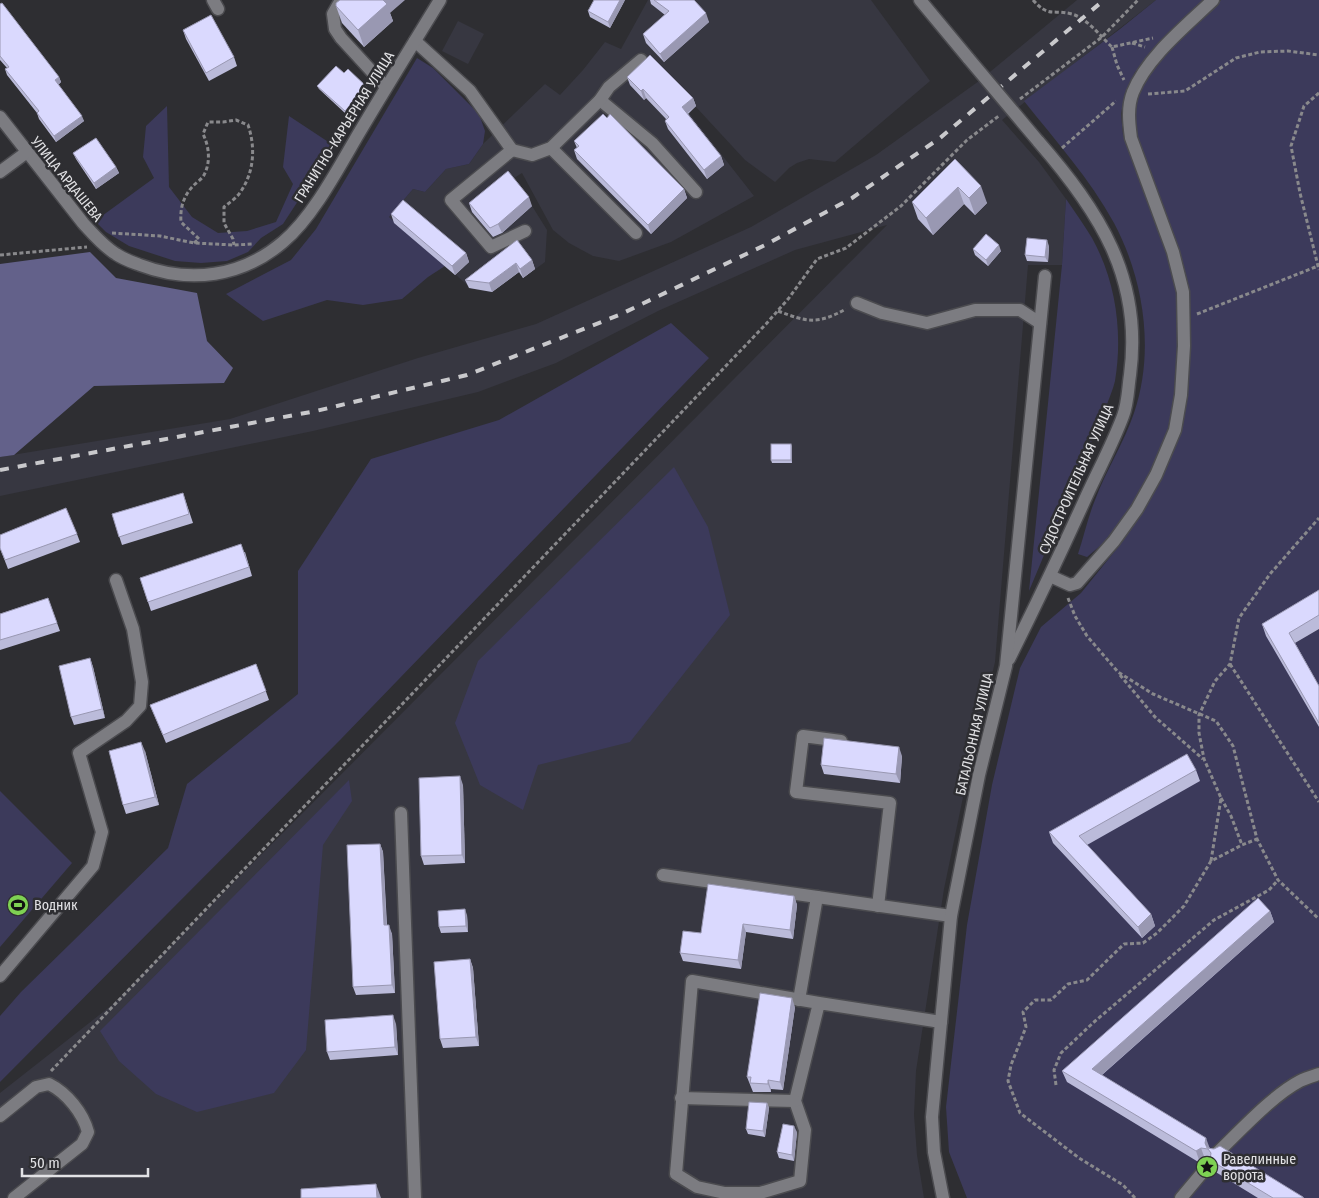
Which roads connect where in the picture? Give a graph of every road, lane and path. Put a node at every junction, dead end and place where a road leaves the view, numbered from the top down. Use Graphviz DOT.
graph roads {
  1 [pos="341,0"];
  2 [pos="440,0"];
  3 [pos="920,0"];
  4 [pos="1033,0"];
  5 [pos="1138,0"];
  6 [pos="1213,0"];
  7 [pos="1176,36"];
  8 [pos="1102,37"];
  9 [pos="414,41"];
  10 [pos="1112,47"];
  11 [pos="1319,55"];
  12 [pos="641,60"];
  13 [pos="386,87"];
  14 [pos="1132,93"];
  15 [pos="1319,93"];
  16 [pos="600,100"];
  17 [pos="1019,100"];
  18 [pos="1116,101"];
  19 [pos="1006,110"];
  20 [pos="0,117"];
  21 [pos="1067,144"];
  22 [pos="551,148"];
  23 [pos="512,150"];
  24 [pos="27,152"];
  25 [pos="0,172"];
  26 [pos="696,192"];
  27 [pos="525,231"];
  28 [pos="636,233"];
  29 [pos="95,237"];
  30 [pos="284,242"];
  31 [pos="194,243"];
  32 [pos="105,246"];
  33 [pos="234,246"];
  34 [pos="0,255"];
  35 [pos="116,255"];
  36 [pos="1319,268"];
  37 [pos="1045,276"];
  38 [pos="857,304"];
  39 [pos="778,311"];
  40 [pos="1184,319"];
  41 [pos="1040,323"];
  42 [pos="1319,518"];
  43 [pos="1050,576"];
  44 [pos="116,580"];
  45 [pos="1070,585"];
  46 [pos="1230,664"];
  47 [pos="1006,666"];
  48 [pos="1118,672"];
  49 [pos="1199,715"];
  50 [pos="852,742"];
  51 [pos="1204,759"];
  52 [pos="1221,798"];
  53 [pos="1319,802"];
  54 [pos="401,813"];
  55 [pos="1257,839"];
  56 [pos="1242,845"];
  57 [pos="1211,861"];
  58 [pos="663,875"];
  59 [pos="1278,880"];
  60 [pos="817,897"];
  61 [pos="878,906"];
  62 [pos="952,916"];
  63 [pos="1319,919"];
  64 [pos="0,976"];
  65 [pos="799,1000"];
  66 [pos="819,1003"];
  67 [pos="941,1022"];
  68 [pos="1319,1074"];
  69 [pos="1056,1085"];
  70 [pos="36,1087"];
  71 [pos="681,1098"];
  72 [pos="795,1101"];
  73 [pos="0,1116"];
  74 [pos="1217,1153"];
  75 [pos="1207,1167"];
  76 [pos="725,1196"];
  77 [pos="14,1198"];
  78 [pos="415,1198"];
  79 [pos="943,1198"];
  80 [pos="1135,1198"];
  81 [pos="1180,1198"];
  1 -- 13 [label="street"];
  2 -- 9 [label="street, ГРАНИТНО-КАРЬЕРНАЯ УЛИЦА"];
  3 -- 43 [label="street, СУДОСТРОИТЕЛЬНАЯ УЛИЦА, bridge"];
  4 -- 8 [label="path"];
  5 -- 8 [label="path"];
  6 -- 7 [label="street"];
  7 -- 10 [label="path"];
  7 -- 14 [label="street"];
  8 -- 10 [label="path"];
  8 -- 17 [label="path"];
  9 -- 13 [label="street, ГРАНИТНО-КАРЬЕРНАЯ УЛИЦА"];
  9 -- 23 [label="street"];
  10 -- 14 [label="path"];
  11 -- 14 [label="path"];
  12 -- 16 [label="street"];
  13 -- 30 [label="street, ГРАНИТНО-КАРЬЕРНАЯ УЛИЦА"];
  14 -- 40 [label="street"];
  15 -- 36 [label="path"];
  16 -- 22 [label="street"];
  16 -- 26 [label="street"];
  18 -- 21 [label="path"];
  19 -- 39 [label="path"];
  20 -- 24 [label="street, УЛИЦА АРДАШЕВА"];
  22 -- 23 [label="street"];
  22 -- 28 [label="street"];
  23 -- 27 [label="street"];
  24 -- 25 [label="street"];
  24 -- 29 [label="street, УЛИЦА АРДАШЕВА"];
  29 -- 31 [label="path"];
  29 -- 32 [label="street, УЛИЦА АРДАШЕВА"];
  30 -- 33 [label="path"];
  30 -- 35 [label="street, ГРАНИТНО-КАРЬЕРНАЯ УЛИЦА"];
  31 -- 33 [label="path"];
  31 -- 33 [label="path"];
  32 -- 34 [label="path"];
  32 -- 35 [label="street, УЛИЦА АРДАШЕВА"];
  36 -- 40 [label="path"];
  37 -- 41 [label="street, БАТАЛЬОННАЯ УЛИЦА"];
  38 -- 39 [label="path"];
  38 -- 41 [label="street"];
  39 -- 70 [label="path"];
  40 -- 45 [label="street"];
  41 -- 47 [label="street, БАТАЛЬОННАЯ УЛИЦА"];
  42 -- 46 [label="path"];
  43 -- 45 [label="street"];
  43 -- 47 [label="street, СУДОСТРОИТЕЛЬНАЯ УЛИЦА"];
  44 -- 64 [label="street"];
  45 -- 48 [label="path"];
  46 -- 49 [label="path"];
  46 -- 53 [label="path"];
  47 -- 62 [label="street, БАТАЛЬОННАЯ УЛИЦА"];
  48 -- 49 [label="path"];
  48 -- 51 [label="path"];
  49 -- 51 [label="path"];
  49 -- 55 [label="path"];
  50 -- 61 [label="street"];
  51 -- 52 [label="path"];
  52 -- 56 [label="path"];
  52 -- 57 [label="path"];
  54 -- 78 [label="street"];
  55 -- 56 [label="path"];
  55 -- 59 [label="path"];
  56 -- 57 [label="path"];
  57 -- 80 [label="path"];
  58 -- 60 [label="street"];
  59 -- 63 [label="path"];
  59 -- 69 [label="path"];
  60 -- 61 [label="street"];
  60 -- 65 [label="street"];
  61 -- 62 [label="street"];
  62 -- 67 [label="street, БАТАЛЬОННАЯ УЛИЦА"];
  65 -- 66 [label="street"];
  65 -- 71 [label="street"];
  66 -- 67 [label="street"];
  66 -- 72 [label="street"];
  67 -- 79 [label="street, БАТАЛЬОННАЯ УЛИЦА"];
  68 -- 74 [label="street"];
  70 -- 73 [label="street"];
  70 -- 77 [label="street"];
  71 -- 72 [label="street"];
  71 -- 76 [label="street"];
  72 -- 76 [label="street"];
  75 -- 81 [label="street"];
}
